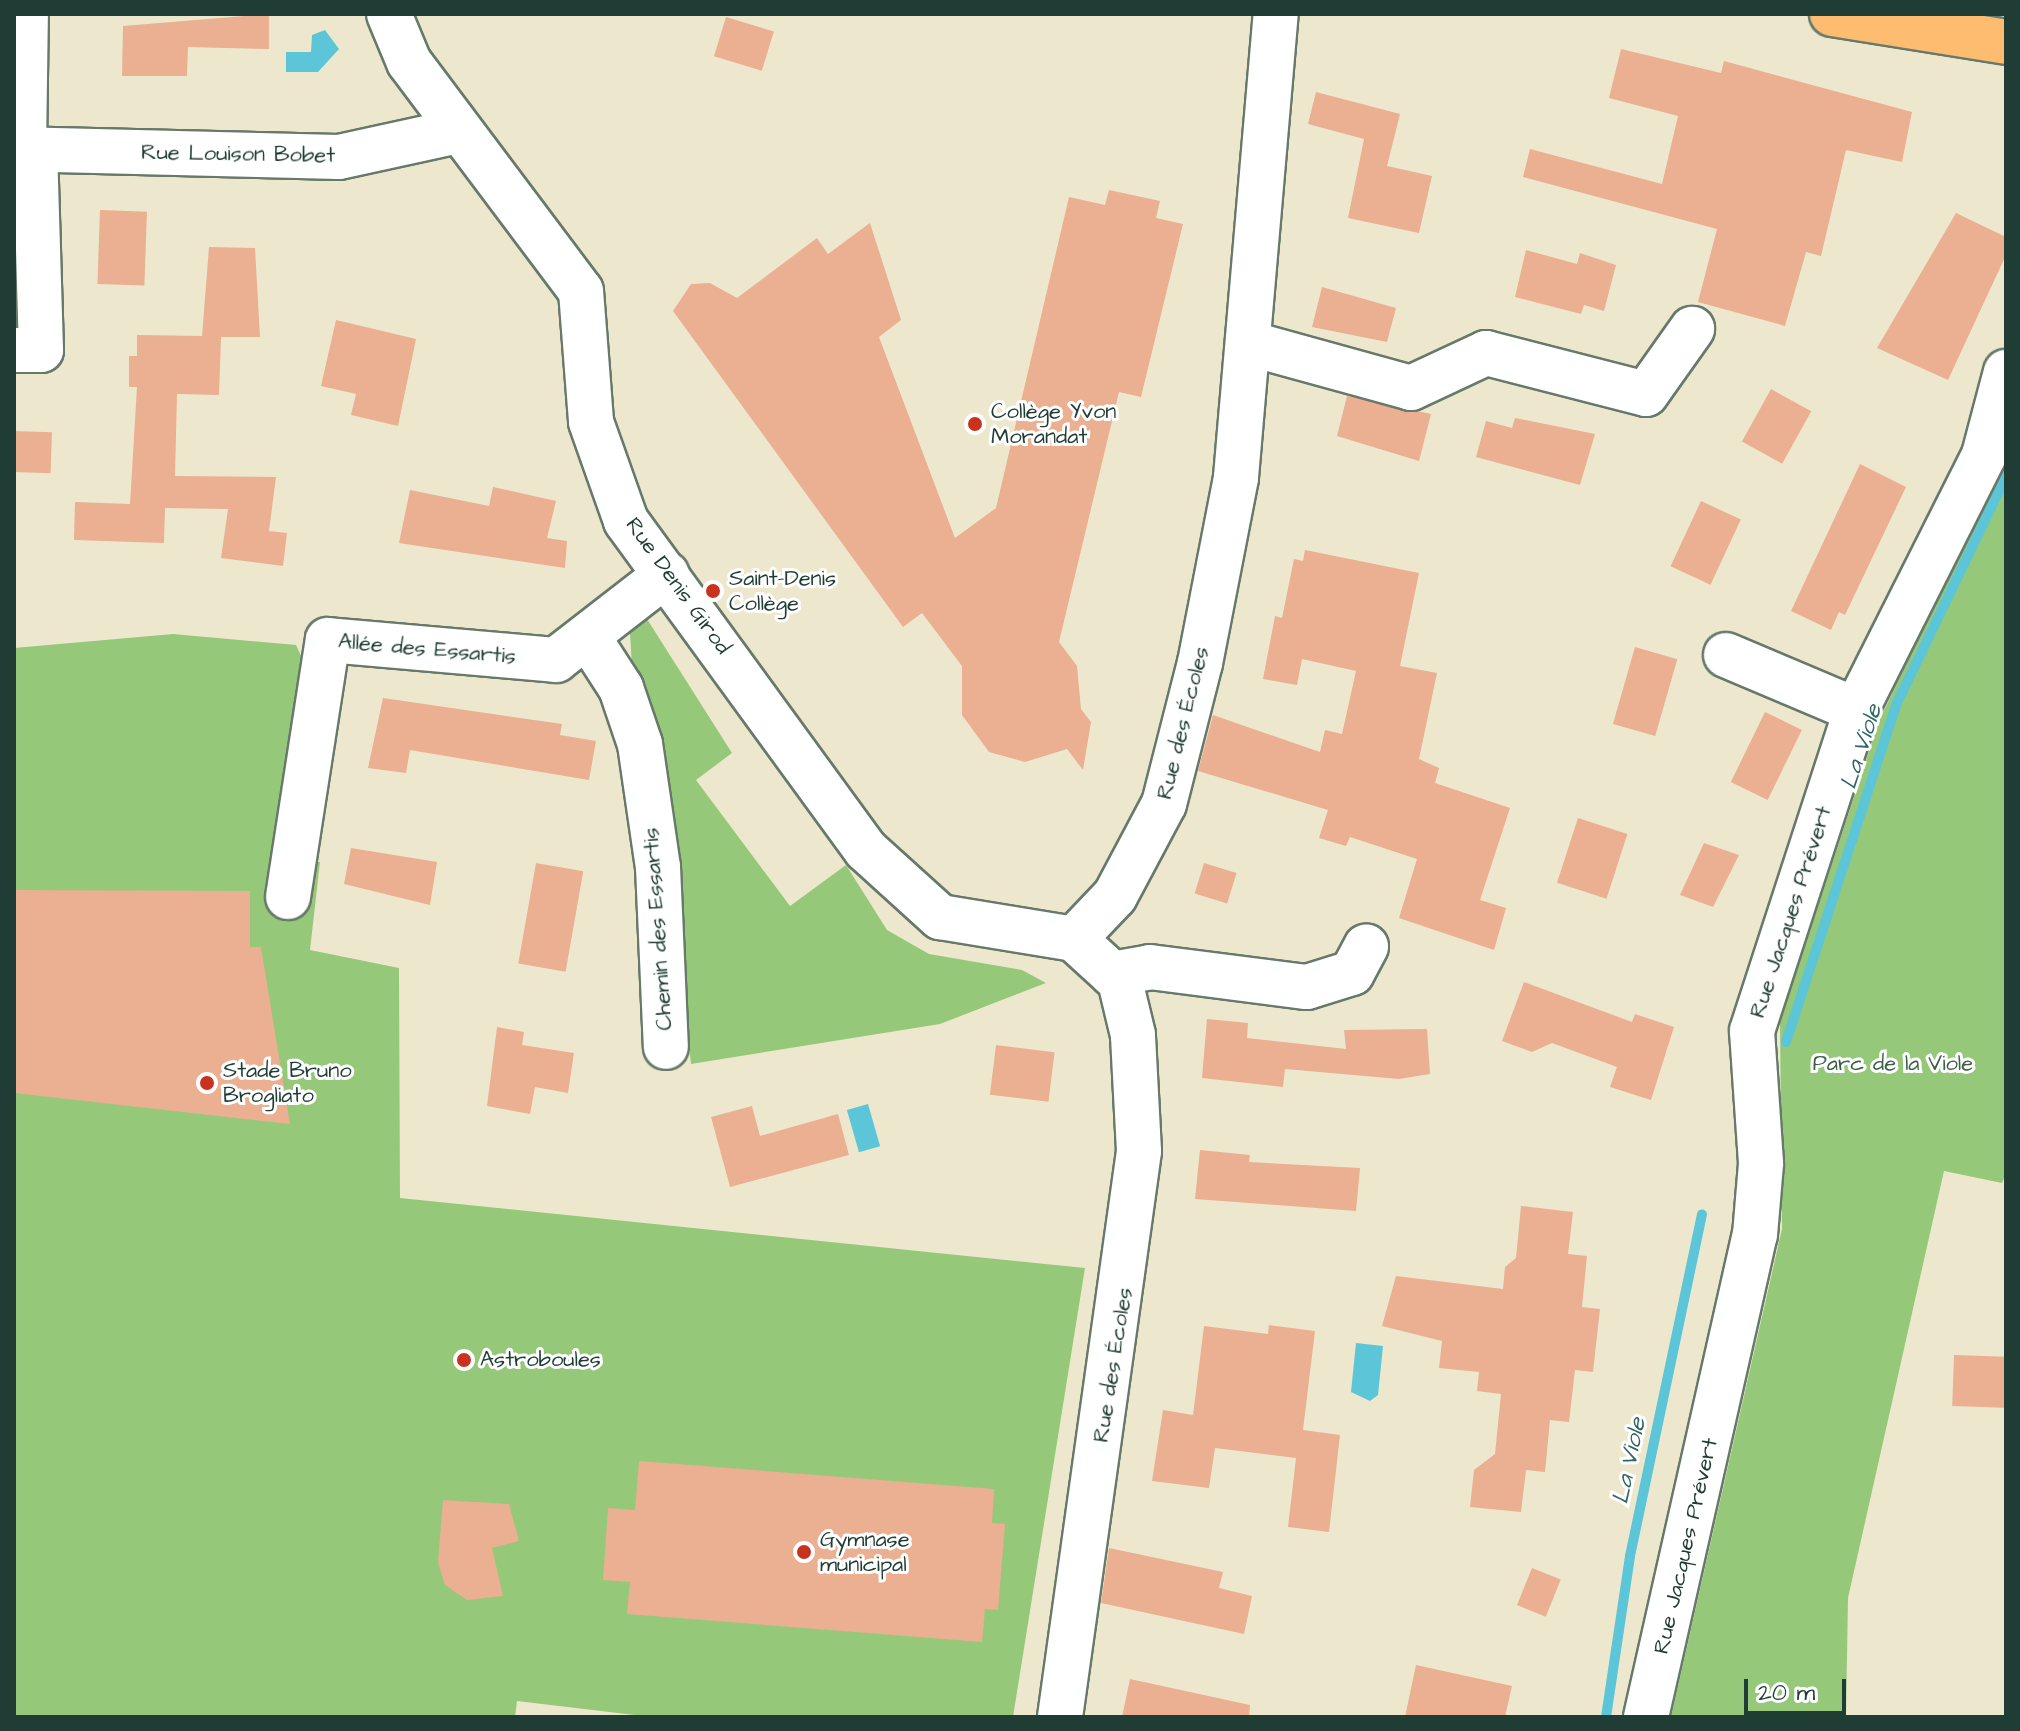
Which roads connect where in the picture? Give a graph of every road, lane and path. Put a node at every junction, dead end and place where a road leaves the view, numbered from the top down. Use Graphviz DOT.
graph roads {
  1 [pos="26,14"];
  2 [pos="389,14"];
  3 [pos="1276,14"];
  4 [pos="1832,14"];
  5 [pos="2006,42"];
  6 [pos="458,131"];
  7 [pos="24,149"];
  8 [pos="1692,329"];
  9 [pos="1248,343"];
  10 [pos="14,350"];
  11 [pos="2006,372"];
  12 [pos="667,574"];
  13 [pos="588,637"];
  14 [pos="1726,655"];
  15 [pos="1856,710"];
  16 [pos="288,897"];
  17 [pos="1074,939"];
  18 [pos="1366,947"];
  19 [pos="1112,974"];
  20 [pos="666,1047"];
  21 [pos="1060,1717"];
  22 [pos="1646,1717"];
  1 -- 7 [label="street"];
  2 -- 6 [label="street, Rue Denis Girod"];
  3 -- 9 [label="street, Rue des Écoles"];
  4 -- 5 [label="main road"];
  6 -- 7 [label="street, Rue Louison Bobet"];
  6 -- 12 [label="street, Rue Denis Girod"];
  7 -- 10 [label="street"];
  8 -- 9 [label="street"];
  9 -- 17 [label="street, Rue des Écoles"];
  11 -- 15 [label="street, Rue Jacques Prévert"];
  12 -- 13 [label="street"];
  12 -- 17 [label="street, Rue Denis Girod"];
  13 -- 16 [label="street, Allée des Essartis"];
  13 -- 20 [label="street, Chemin des Essartis"];
  14 -- 15 [label="street"];
  15 -- 22 [label="street, Rue Jacques Prévert"];
  17 -- 19 [label="street, Rue des Écoles"];
  18 -- 19 [label="street"];
  19 -- 21 [label="street, Rue des Écoles"];
}
